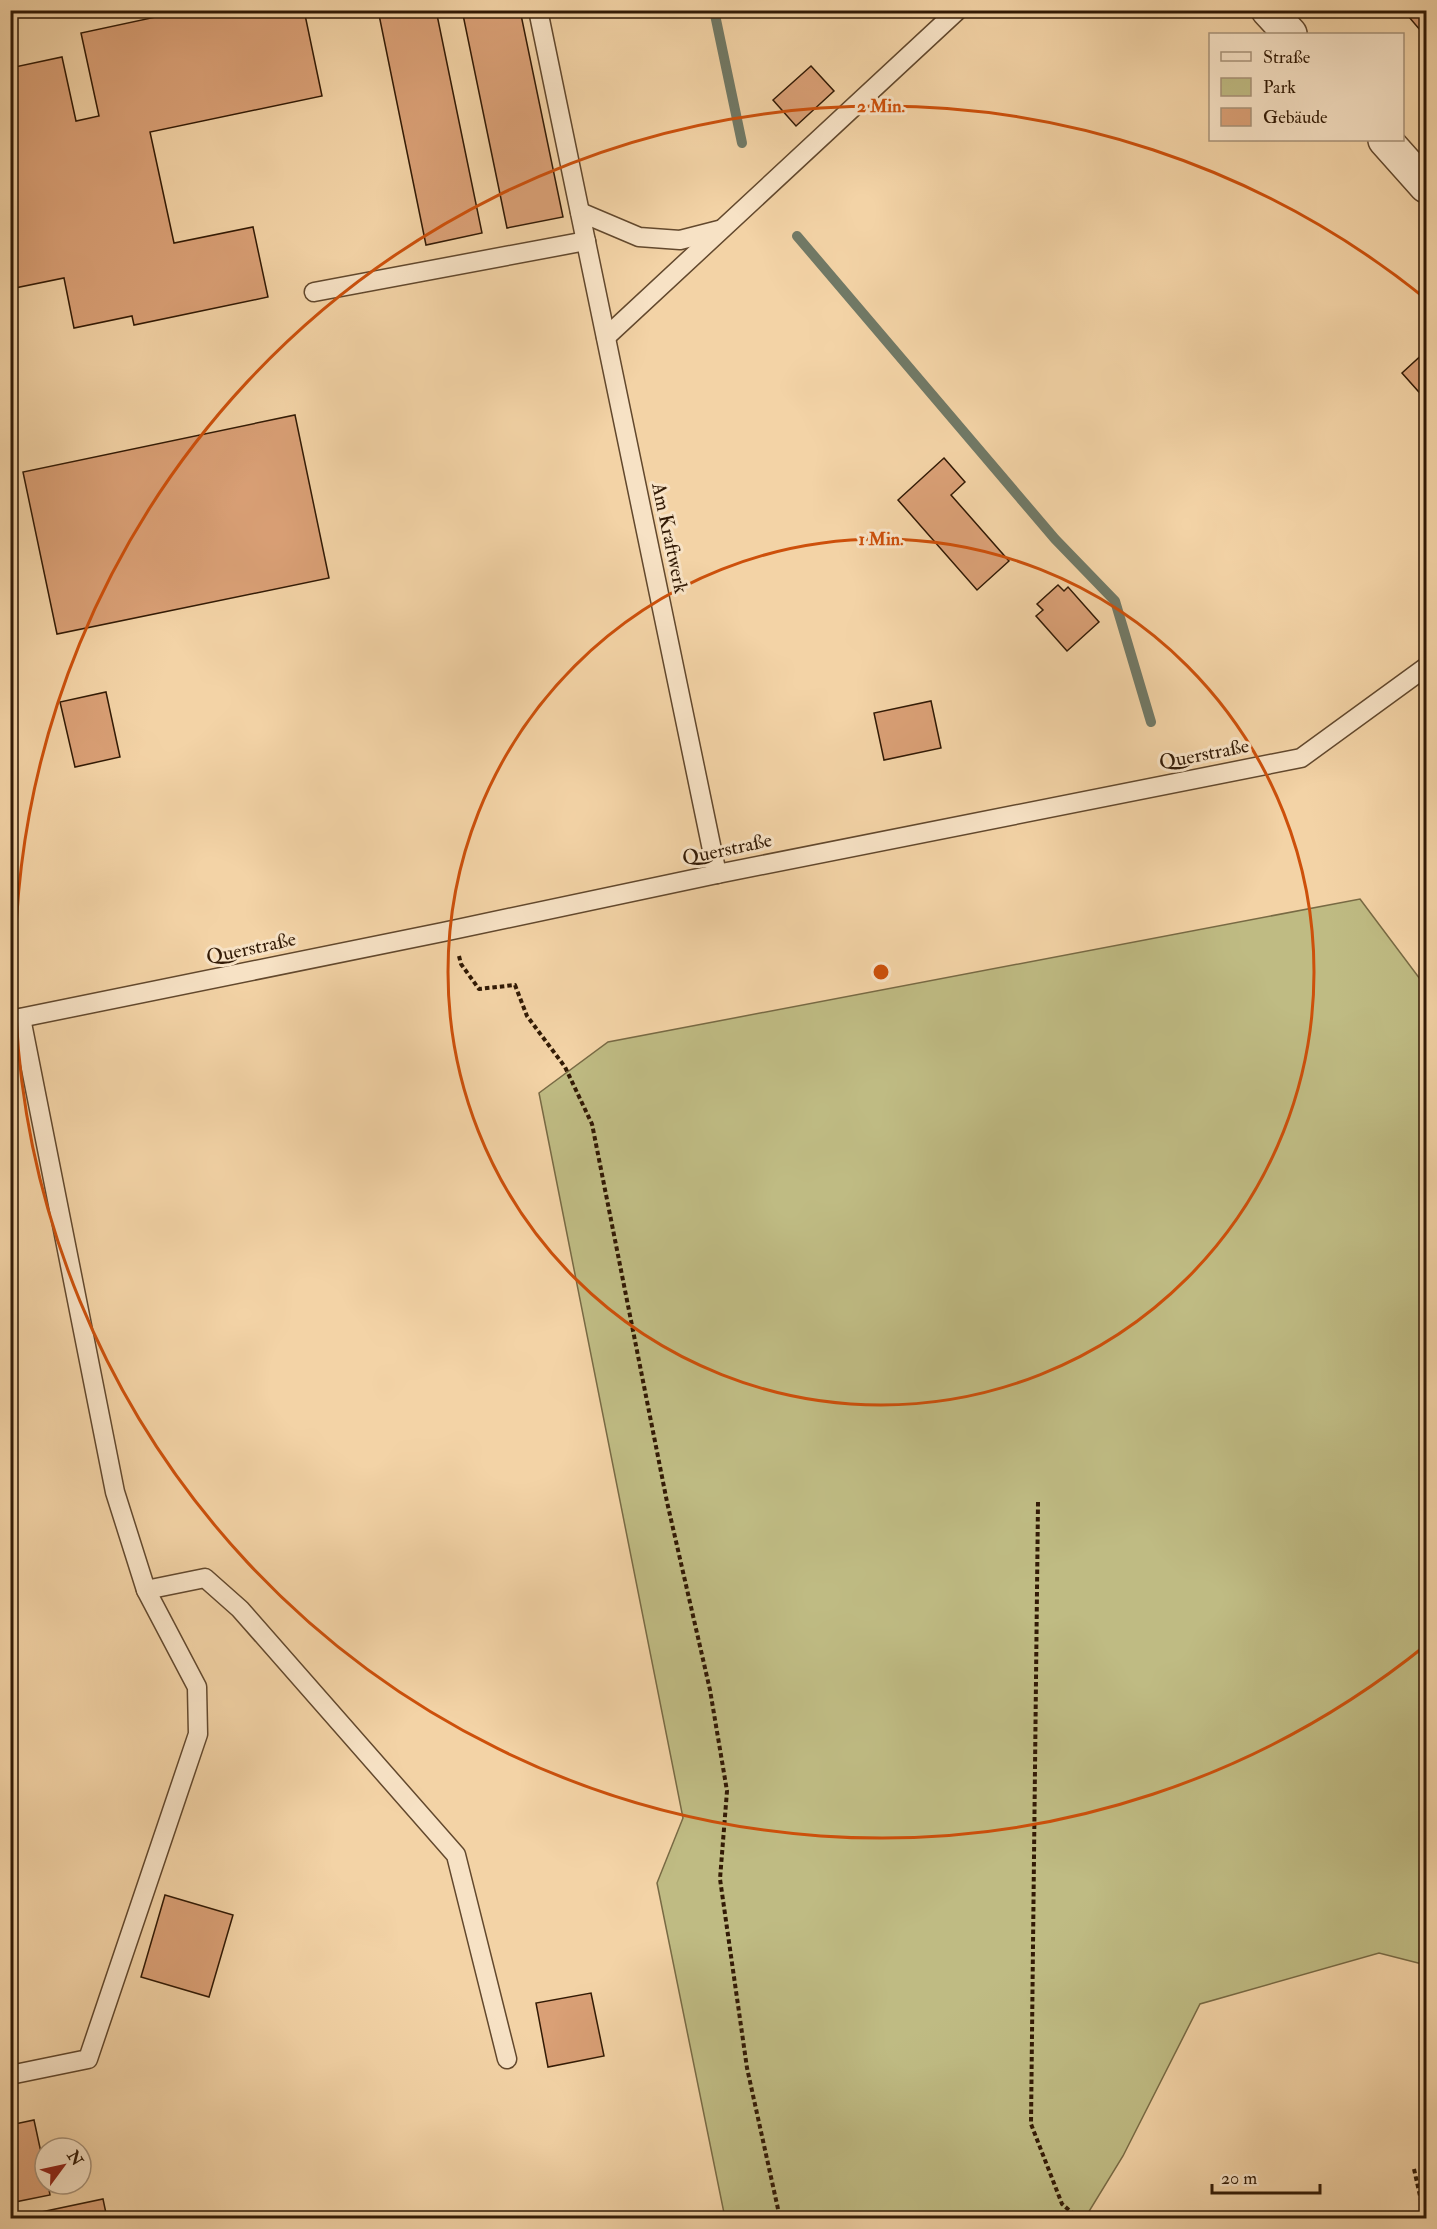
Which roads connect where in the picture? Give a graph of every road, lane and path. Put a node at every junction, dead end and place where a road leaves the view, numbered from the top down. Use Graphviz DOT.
graph roads {
  1 [pos="538,10"];
  2 [pos="958,10"];
  3 [pos="1268,10"];
  4 [pos="1289,33"];
  5 [pos="1386,141"];
  6 [pos="1426,186"];
  7 [pos="580,212"];
  8 [pos="722,230"];
  9 [pos="586,241"];
  10 [pos="314,292"];
  11 [pos="606,337"];
  12 [pos="1426,667"];
  13 [pos="717,874"];
  14 [pos="453,930"];
  15 [pos="16,1019"];
  16 [pos="1038,1502"];
  17 [pos="146,1590"];
  18 [pos="507,2059"];
  19 [pos="10,2075"];
  20 [pos="1414,2169"];
  21 [pos="780,2218"];
  22 [pos="1078,2218"];
  23 [pos="1425,2218"];
  1 -- 7 [label="lane, Am Kraftwerk"];
  2 -- 8 [label="lane"];
  3 -- 4 [label="street"];
  5 -- 6 [label="street"];
  7 -- 8 [label="lane"];
  7 -- 9 [label="lane, Am Kraftwerk"];
  8 -- 11 [label="lane"];
  9 -- 10 [label="lane"];
  9 -- 11 [label="lane, Am Kraftwerk"];
  11 -- 13 [label="lane, Am Kraftwerk"];
  12 -- 13 [label="lane, Querstraße"];
  13 -- 14 [label="lane, Querstraße"];
  14 -- 15 [label="lane, Querstraße"];
  14 -- 21 [label="path"];
  15 -- 17 [label="lane"];
  16 -- 22 [label="path"];
  17 -- 18 [label="lane"];
  17 -- 19 [label="lane"];
  20 -- 23 [label="path"];
}
